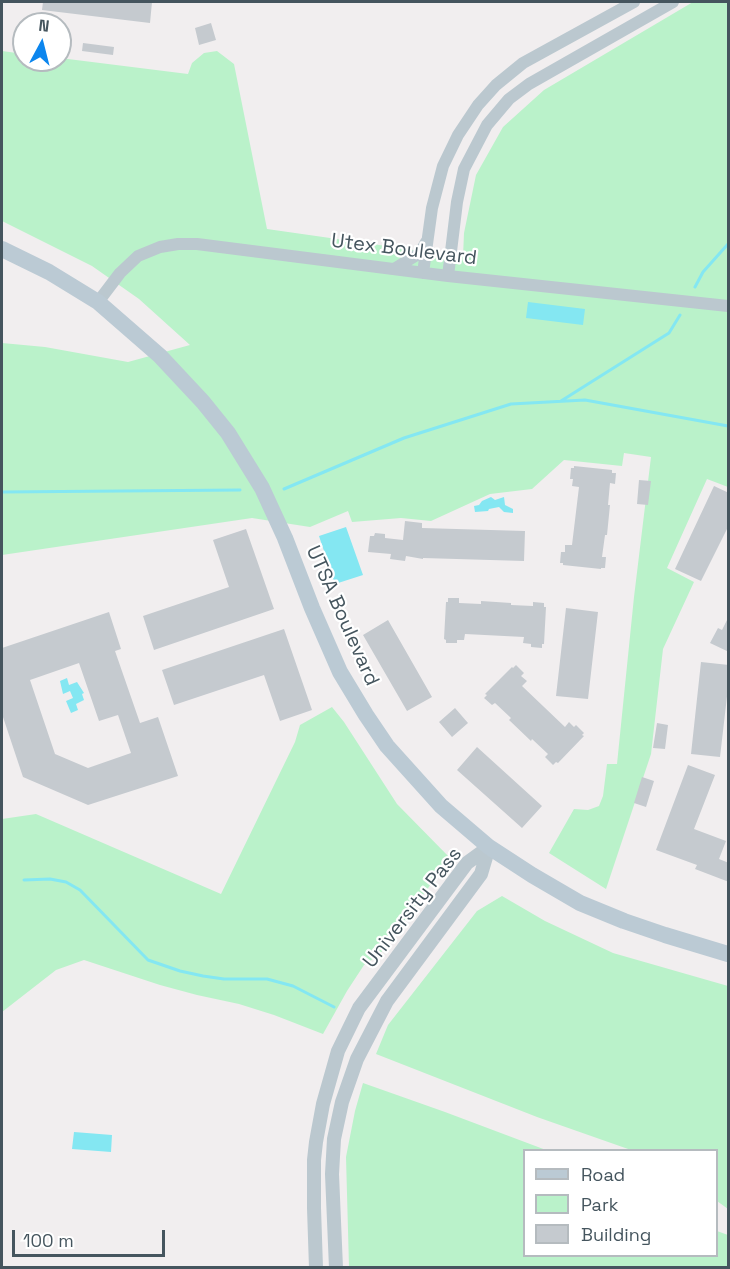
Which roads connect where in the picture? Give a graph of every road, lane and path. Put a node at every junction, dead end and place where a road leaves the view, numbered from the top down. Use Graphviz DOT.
graph roads {
  1 [pos="634,2"];
  2 [pos="673,2"];
  3 [pos="495,85"];
  4 [pos="509,99"];
  5 [pos="428,235"];
  6 [pos="2,249"];
  7 [pos="394,269"];
  8 [pos="423,273"];
  9 [pos="448,276"];
  10 [pos="98,302"];
  11 [pos="729,306"];
  12 [pos="489,847"];
  13 [pos="729,954"];
  14 [pos="316,1268"];
  15 [pos="336,1268"];
  1 -- 3 [label="street"];
  2 -- 4 [label="street"];
  3 -- 4 [label="street"];
  3 -- 5 [label="street"];
  4 -- 9 [label="street"];
  5 -- 7 [label="street"];
  5 -- 8 [label="street"];
  6 -- 10 [label="main road, UTSA Boulevard"];
  7 -- 8 [label="street, Utex Boulevard"];
  7 -- 10 [label="street, Utex Boulevard"];
  8 -- 9 [label="street, Utex Boulevard"];
  9 -- 11 [label="street, Utex Boulevard"];
  10 -- 12 [label="main road, UTSA Boulevard"];
  12 -- 13 [label="main road, UTSA Boulevard"];
  12 -- 14 [label="street, University Pass"];
  12 -- 15 [label="street, University Pass"];
}
